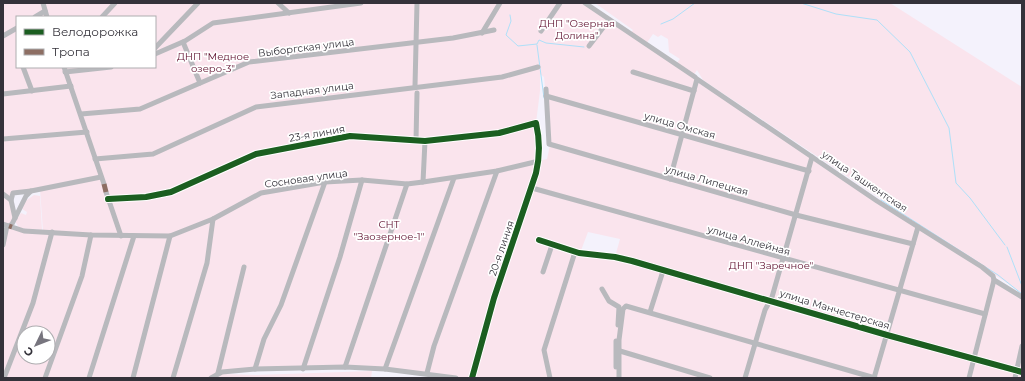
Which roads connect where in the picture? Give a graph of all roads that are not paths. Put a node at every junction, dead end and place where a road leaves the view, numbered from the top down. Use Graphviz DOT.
graph roads {
  1 [pos="43,3"];
  2 [pos="115,3"];
  3 [pos="198,3"];
  4 [pos="278,3"];
  5 [pos="361,3"];
  6 [pos="417,3"];
  7 [pos="500,3"];
  8 [pos="560,3"];
  9 [pos="585,3"];
  10 [pos="342,4"];
  11 [pos="45,11"];
  12 [pos="289,13"];
  13 [pos="38,16"];
  14 [pos="47,16"];
  15 [pos="103,16"];
  16 [pos="609,20"];
  17 [pos="16,29"];
  18 [pos="494,30"];
  19 [pos="541,31"];
  20 [pos="482,33"];
  21 [pos="3,36"];
  22 [pos="183,42"];
  23 [pos="416,42"];
  24 [pos="589,46"];
  25 [pos="156,47"];
  26 [pos="156,54"];
  27 [pos="538,67"];
  28 [pos="23,68"];
  29 [pos="88,68"];
  30 [pos="65,69"];
  31 [pos="633,72"];
  32 [pos="696,78"];
  33 [pos="200,83"];
  34 [pos="71,86"];
  35 [pos="415,86"];
  36 [pos="546,89"];
  37 [pos="32,91"];
  38 [pos="694,91"];
  39 [pos="417,93"];
  40 [pos="3,94"];
  41 [pos="546,96"];
  42 [pos="81,114"];
  43 [pos="536,123"];
  44 [pos="87,132"];
  45 [pos="684,135"];
  46 [pos="3,140"];
  47 [pos="416,141"];
  48 [pos="425,141"];
  49 [pos="812,157"];
  50 [pos="95,158"];
  51 [pos="539,161"];
  52 [pos="497,171"];
  53 [pos="809,171"];
  54 [pos="101,177"];
  55 [pos="454,178"];
  56 [pos="670,179"];
  57 [pos="362,180"];
  58 [pos="325,182"];
  59 [pos="423,182"];
  60 [pos="104,184"];
  61 [pos="407,184"];
  62 [pos="532,188"];
  63 [pos="31,191"];
  64 [pos="106,192"];
  65 [pos="3,194"];
  66 [pos="108,199"];
  67 [pos="11,200"];
  68 [pos="796,215"];
  69 [pos="15,218"];
  70 [pos="213,218"];
  71 [pos="8,226"];
  72 [pos="918,227"];
  73 [pos="52,232"];
  74 [pos="91,235"];
  75 [pos="121,236"];
  76 [pos="134,236"];
  77 [pos="170,236"];
  78 [pos="539,240"];
  79 [pos="913,244"];
  80 [pos="3,245"];
  81 [pos="552,245"];
  82 [pos="575,252"];
  83 [pos="783,259"];
  84 [pos="244,266"];
  85 [pos="663,271"];
  86 [pos="543,272"];
  87 [pos="994,280"];
  88 [pos="602,289"];
  89 [pos="899,290"];
  90 [pos="1022,297"];
  91 [pos="770,300"];
  92 [pos="650,312"];
  93 [pos="985,314"];
  94 [pos="887,335"];
  95 [pos="756,344"];
  96 [pos="1022,346"];
  97 [pos="620,351"];
  98 [pos="974,359"];
  99 [pos="345,367"];
  100 [pos="255,369"];
  101 [pos="303,369"];
  102 [pos="385,369"];
  103 [pos="1020,371"];
  104 [pos="218,373"];
  105 [pos="427,373"];
  106 [pos="4,378"];
  107 [pos="46,378"];
  108 [pos="89,378"];
  109 [pos="133,378"];
  110 [pos="173,378"];
  111 [pos="211,378"];
  112 [pos="456,378"];
  113 [pos="472,378"];
  114 [pos="550,378"];
  115 [pos="616,378"];
  116 [pos="619,378"];
  117 [pos="710,378"];
  118 [pos="745,378"];
  119 [pos="875,378"];
  120 [pos="969,378"];
  121 [pos="1015,378"];
  1 -- 11 [label="street"];
  2 -- 15 [label="street"];
  3 -- 25 [label="street"];
  4 -- 12 [label="street"];
  5 -- 10 [label="street"];
  6 -- 23 [label="street"];
  7 -- 20 [label="street"];
  8 -- 19 [label="street"];
  9 -- 16 [label="street, улица Ташкентская"];
  10 -- 12 [label="street"];
  11 -- 13 [label="street"];
  11 -- 14 [label="street"];
  12 -- 22 [label="street"];
  16 -- 24 [label="street"];
  16 -- 32 [label="street, улица Ташкентская"];
  17 -- 21 [label="street"];
  18 -- 20 [label="street, Выборгская улица"];
  20 -- 23 [label="street, Выборгская улица"];
  22 -- 26 [label="street"];
  22 -- 33 [label="street"];
  23 -- 33 [label="street, Выборгская улица"];
  23 -- 35 [label="street"];
  27 -- 35 [label="street, Западная улица"];
  28 -- 37 [label="street"];
  29 -- 30 [label="street"];
  30 -- 34 [label="street"];
  31 -- 38 [label="street"];
  32 -- 38 [label="street"];
  32 -- 49 [label="street, улица Ташкентская"];
  33 -- 42 [label="street, Выборгская улица"];
  34 -- 37 [label="street"];
  34 -- 42 [label="street"];
  35 -- 50 [label="street, Западная улица"];
  36 -- 41 [label="street, улица Липецкая"];
  37 -- 40 [label="street"];
  38 -- 45 [label="street"];
  39 -- 47 [label="street"];
  41 -- 45 [label="street, улица Омская"];
  41 -- 56 [label="street, улица Липецкая"];
  42 -- 44 [label="street"];
  43 -- 48 [label="street, 23-я линия"];
  43 -- 51 [label="street, 20-я линия"];
  44 -- 46 [label="street"];
  44 -- 50 [label="street"];
  45 -- 53 [label="street, улица Омская"];
  45 -- 56 [label="street"];
  47 -- 48 [label="street, 23-я линия"];
  47 -- 66 [label="street, 23-я линия"];
  48 -- 59 [label="street"];
  49 -- 53 [label="street"];
  49 -- 72 [label="street, улица Ташкентская"];
  50 -- 54 [label="street"];
  51 -- 52 [label="street, Сосновая улица"];
  51 -- 62 [label="street, 20-я линия"];
  52 -- 55 [label="street, Сосновая улица"];
  52 -- 105 [label="street"];
  53 -- 68 [label="street"];
  54 -- 60 [label="street"];
  54 -- 63 [label="street"];
  55 -- 59 [label="street, Сосновая улица"];
  55 -- 102 [label="street"];
  56 -- 68 [label="street, улица Липецкая"];
  57 -- 58 [label="street, Сосновая улица"];
  57 -- 61 [label="street, Сосновая улица"];
  57 -- 101 [label="street"];
  58 -- 70 [label="street, Сосновая улица"];
  58 -- 100 [label="street"];
  59 -- 61 [label="street, Сосновая улица"];
  61 -- 99 [label="street"];
  62 -- 83 [label="street, улица Аллейная"];
  62 -- 113 [label="street, 20-я линия"];
  63 -- 67 [label="street"];
  63 -- 69 [label="street"];
  64 -- 66 [label="street"];
  65 -- 67 [label="street"];
  66 -- 75 [label="street"];
  67 -- 69 [label="street"];
  68 -- 79 [label="street, улица Липецкая"];
  68 -- 83 [label="street"];
  69 -- 71 [label="street"];
  70 -- 77 [label="street, Сосновая улица"];
  70 -- 110 [label="street"];
  71 -- 73 [label="street, Сосновая улица"];
  71 -- 80 [label="street"];
  72 -- 79 [label="street"];
  72 -- 87 [label="street, улица Ташкентская"];
  73 -- 74 [label="street, Сосновая улица"];
  73 -- 106 [label="street"];
  74 -- 75 [label="street, Сосновая улица"];
  74 -- 107 [label="street"];
  75 -- 76 [label="street, Сосновая улица"];
  76 -- 77 [label="street, Сосновая улица"];
  76 -- 108 [label="street"];
  77 -- 109 [label="street"];
  78 -- 81 [label="street, улица Манчестерская"];
  79 -- 89 [label="street"];
  81 -- 82 [label="street, улица Манчестерская"];
  81 -- 86 [label="street"];
  82 -- 85 [label="street, улица Манчестерская"];
  82 -- 114 [label="street"];
  83 -- 89 [label="street, улица Аллейная"];
  83 -- 91 [label="street"];
  84 -- 104 [label="street"];
  85 -- 91 [label="street, улица Манчестерская"];
  85 -- 92 [label="street"];
  87 -- 90 [label="street, улица Ташкентская"];
  87 -- 93 [label="street"];
  88 -- 115 [label="street"];
  89 -- 93 [label="street, улица Аллейная"];
  89 -- 94 [label="street"];
  91 -- 94 [label="street, улица Манчестерская"];
  91 -- 95 [label="street"];
  92 -- 95 [label="street"];
  92 -- 97 [label="street"];
  93 -- 98 [label="street"];
  94 -- 98 [label="street, улица Манчестерская"];
  94 -- 119 [label="street"];
  95 -- 118 [label="street"];
  95 -- 119 [label="street"];
  96 -- 103 [label="street"];
  97 -- 116 [label="street"];
  97 -- 117 [label="street"];
  98 -- 103 [label="street, улица Манчестерская"];
  98 -- 120 [label="street"];
  99 -- 101 [label="street"];
  99 -- 102 [label="street"];
  100 -- 101 [label="street"];
  100 -- 104 [label="street"];
  102 -- 105 [label="street"];
  103 -- 121 [label="street"];
  104 -- 111 [label="street"];
  105 -- 112 [label="street"];
}
